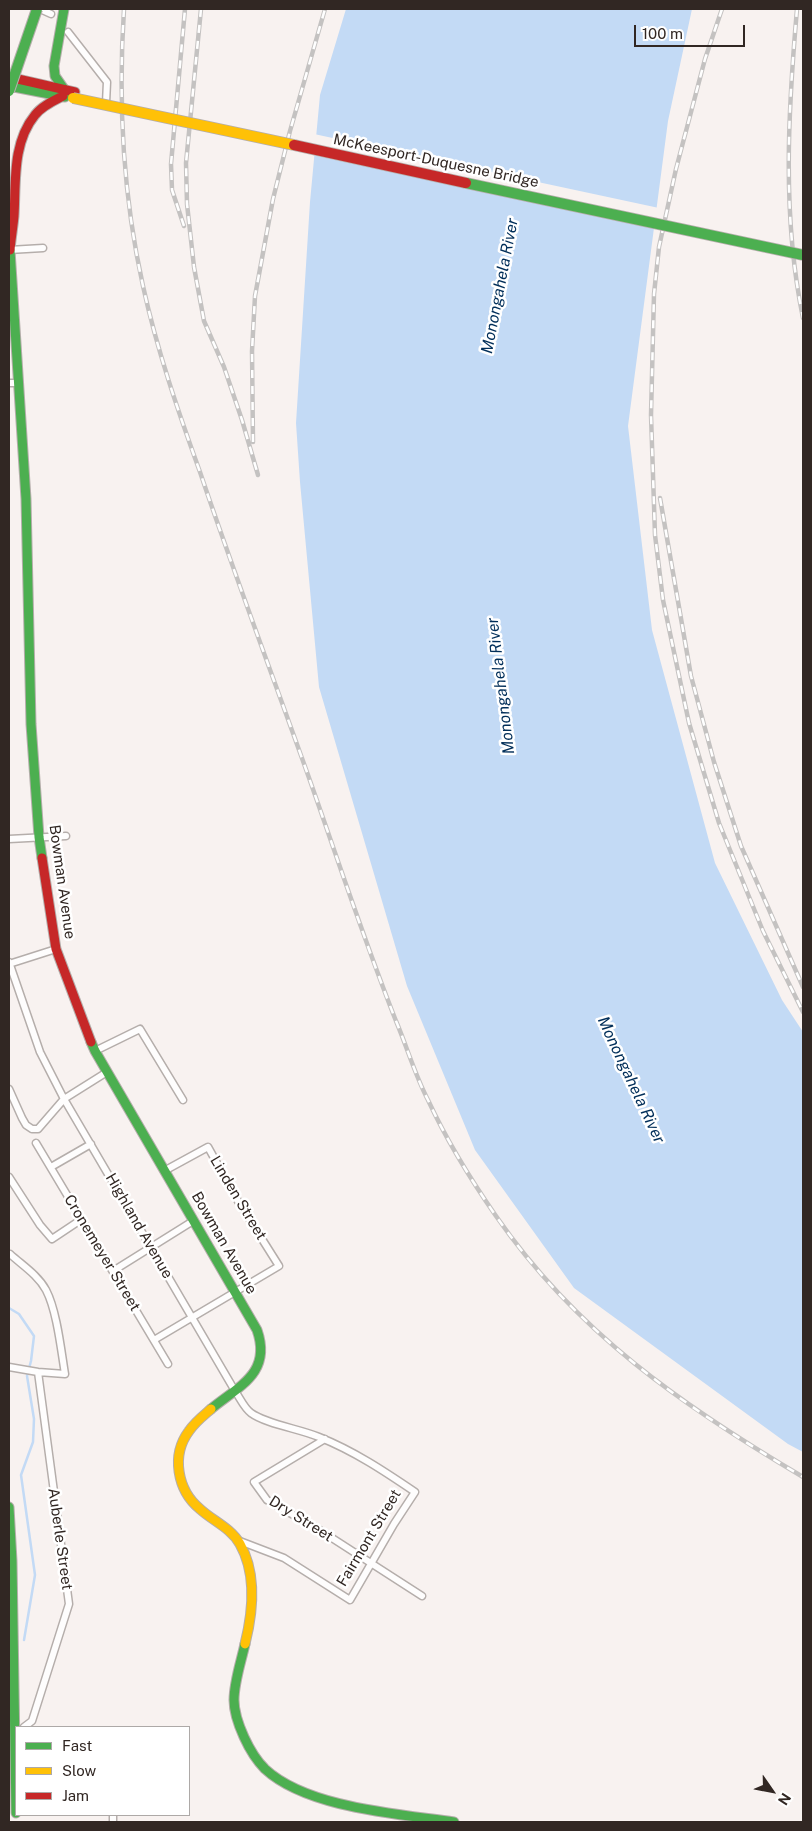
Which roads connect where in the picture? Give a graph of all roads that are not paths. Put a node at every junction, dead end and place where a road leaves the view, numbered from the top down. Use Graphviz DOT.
graph roads {
  1 [pos="39,9"];
  2 [pos="64,9"];
  3 [pos="51,14"];
  4 [pos="68,32"];
  5 [pos="9,69"];
  6 [pos="9,77"];
  7 [pos="9,86"];
  8 [pos="31,86"];
  9 [pos="9,92"];
  10 [pos="69,94"];
  11 [pos="106,103"];
  12 [pos="9,248"];
  13 [pos="43,248"];
  14 [pos="803,248"];
  15 [pos="803,255"];
  16 [pos="13,383"];
  17 [pos="66,836"];
  18 [pos="39,837"];
  19 [pos="9,839"];
  20 [pos="56,949"];
  21 [pos="9,963"];
  22 [pos="95,1051"];
  23 [pos="107,1072"];
  24 [pos="9,1090"];
  25 [pos="64,1099"];
  26 [pos="183,1100"];
  27 [pos="36,1142"];
  28 [pos="91,1144"];
  29 [pos="51,1167"];
  30 [pos="164,1171"];
  31 [pos="9,1177"];
  32 [pos="82,1219"];
  33 [pos="193,1221"];
  34 [pos="152,1246"];
  35 [pos="10,1254"];
  36 [pos="113,1271"];
  37 [pos="234,1291"];
  38 [pos="191,1316"];
  39 [pos="154,1340"];
  40 [pos="168,1364"];
  41 [pos="9,1366"];
  42 [pos="36,1372"];
  43 [pos="235,1391"];
  44 [pos="325,1439"];
  45 [pos="415,1492"];
  46 [pos="9,1507"];
  47 [pos="238,1540"];
  48 [pos="372,1564"];
  49 [pos="422,1596"];
  50 [pos="18,1726"];
  51 [pos="24,1726"];
  52 [pos="15,1753"];
  53 [pos="12,1775"];
  54 [pos="15,1804"];
  55 [pos="407,1819"];
  56 [pos="454,1822"];
  1 -- 3 [label="street"];
  1 -- 9 [label="main road, bridge"];
  2 -- 10 [label="main road"];
  4 -- 11 [label="street"];
  5 -- 8 [label="main road"];
  6 -- 8 [label="main road"];
  7 -- 8 [label="main road"];
  8 -- 9 [label="main road"];
  8 -- 10 [label="main road"];
  10 -- 12 [label="main road, Bowman Avenue"];
  10 -- 14 [label="main road, McKeesport-Duquesne Bridge"];
  10 -- 15 [label="main road, McKeesport-Duquesne Bridge, bridge"];
  12 -- 13 [label="street"];
  12 -- 16 [label="main road, Bowman Avenue"];
  16 -- 18 [label="main road, Bowman Avenue"];
  17 -- 18 [label="street"];
  18 -- 19 [label="street"];
  18 -- 20 [label="main road, Bowman Avenue"];
  20 -- 21 [label="street"];
  20 -- 22 [label="main road, Bowman Avenue"];
  21 -- 25 [label="street, Highland Avenue"];
  22 -- 23 [label="main road, Bowman Avenue"];
  22 -- 26 [label="street"];
  23 -- 25 [label="street"];
  23 -- 30 [label="main road, Bowman Avenue"];
  24 -- 25 [label="street"];
  25 -- 28 [label="street, Highland Avenue"];
  27 -- 29 [label="street, Cronemeyer Street"];
  28 -- 29 [label="street"];
  28 -- 34 [label="street, Highland Avenue"];
  29 -- 32 [label="street, Cronemeyer Street"];
  30 -- 33 [label="main road, Bowman Avenue"];
  30 -- 37 [label="street, Linden Street"];
  31 -- 32 [label="street"];
  32 -- 36 [label="street, Cronemeyer Street"];
  33 -- 34 [label="street"];
  33 -- 37 [label="main road, Bowman Avenue"];
  34 -- 36 [label="street"];
  34 -- 38 [label="street, Highland Avenue"];
  35 -- 42 [label="street"];
  36 -- 39 [label="street, Cronemeyer Street"];
  37 -- 38 [label="street"];
  37 -- 43 [label="main road, Bowman Avenue"];
  38 -- 39 [label="street"];
  38 -- 43 [label="street, Highland Avenue"];
  39 -- 40 [label="street, Cronemeyer Street"];
  41 -- 42 [label="street"];
  42 -- 51 [label="street, Auberle Street"];
  43 -- 44 [label="street, Highland Avenue"];
  43 -- 47 [label="main road, Bowman Avenue"];
  44 -- 45 [label="street, Highland Avenue"];
  44 -- 48 [label="street, Dry Street"];
  45 -- 48 [label="street, Fairmont Street"];
  46 -- 50 [label="main road"];
  47 -- 48 [label="street, Fairmont Street"];
  47 -- 55 [label="main road"];
  48 -- 49 [label="street"];
  52 -- 53 [label="main road"];
  53 -- 54 [label="main road"];
  55 -- 56 [label="main road"];
}
